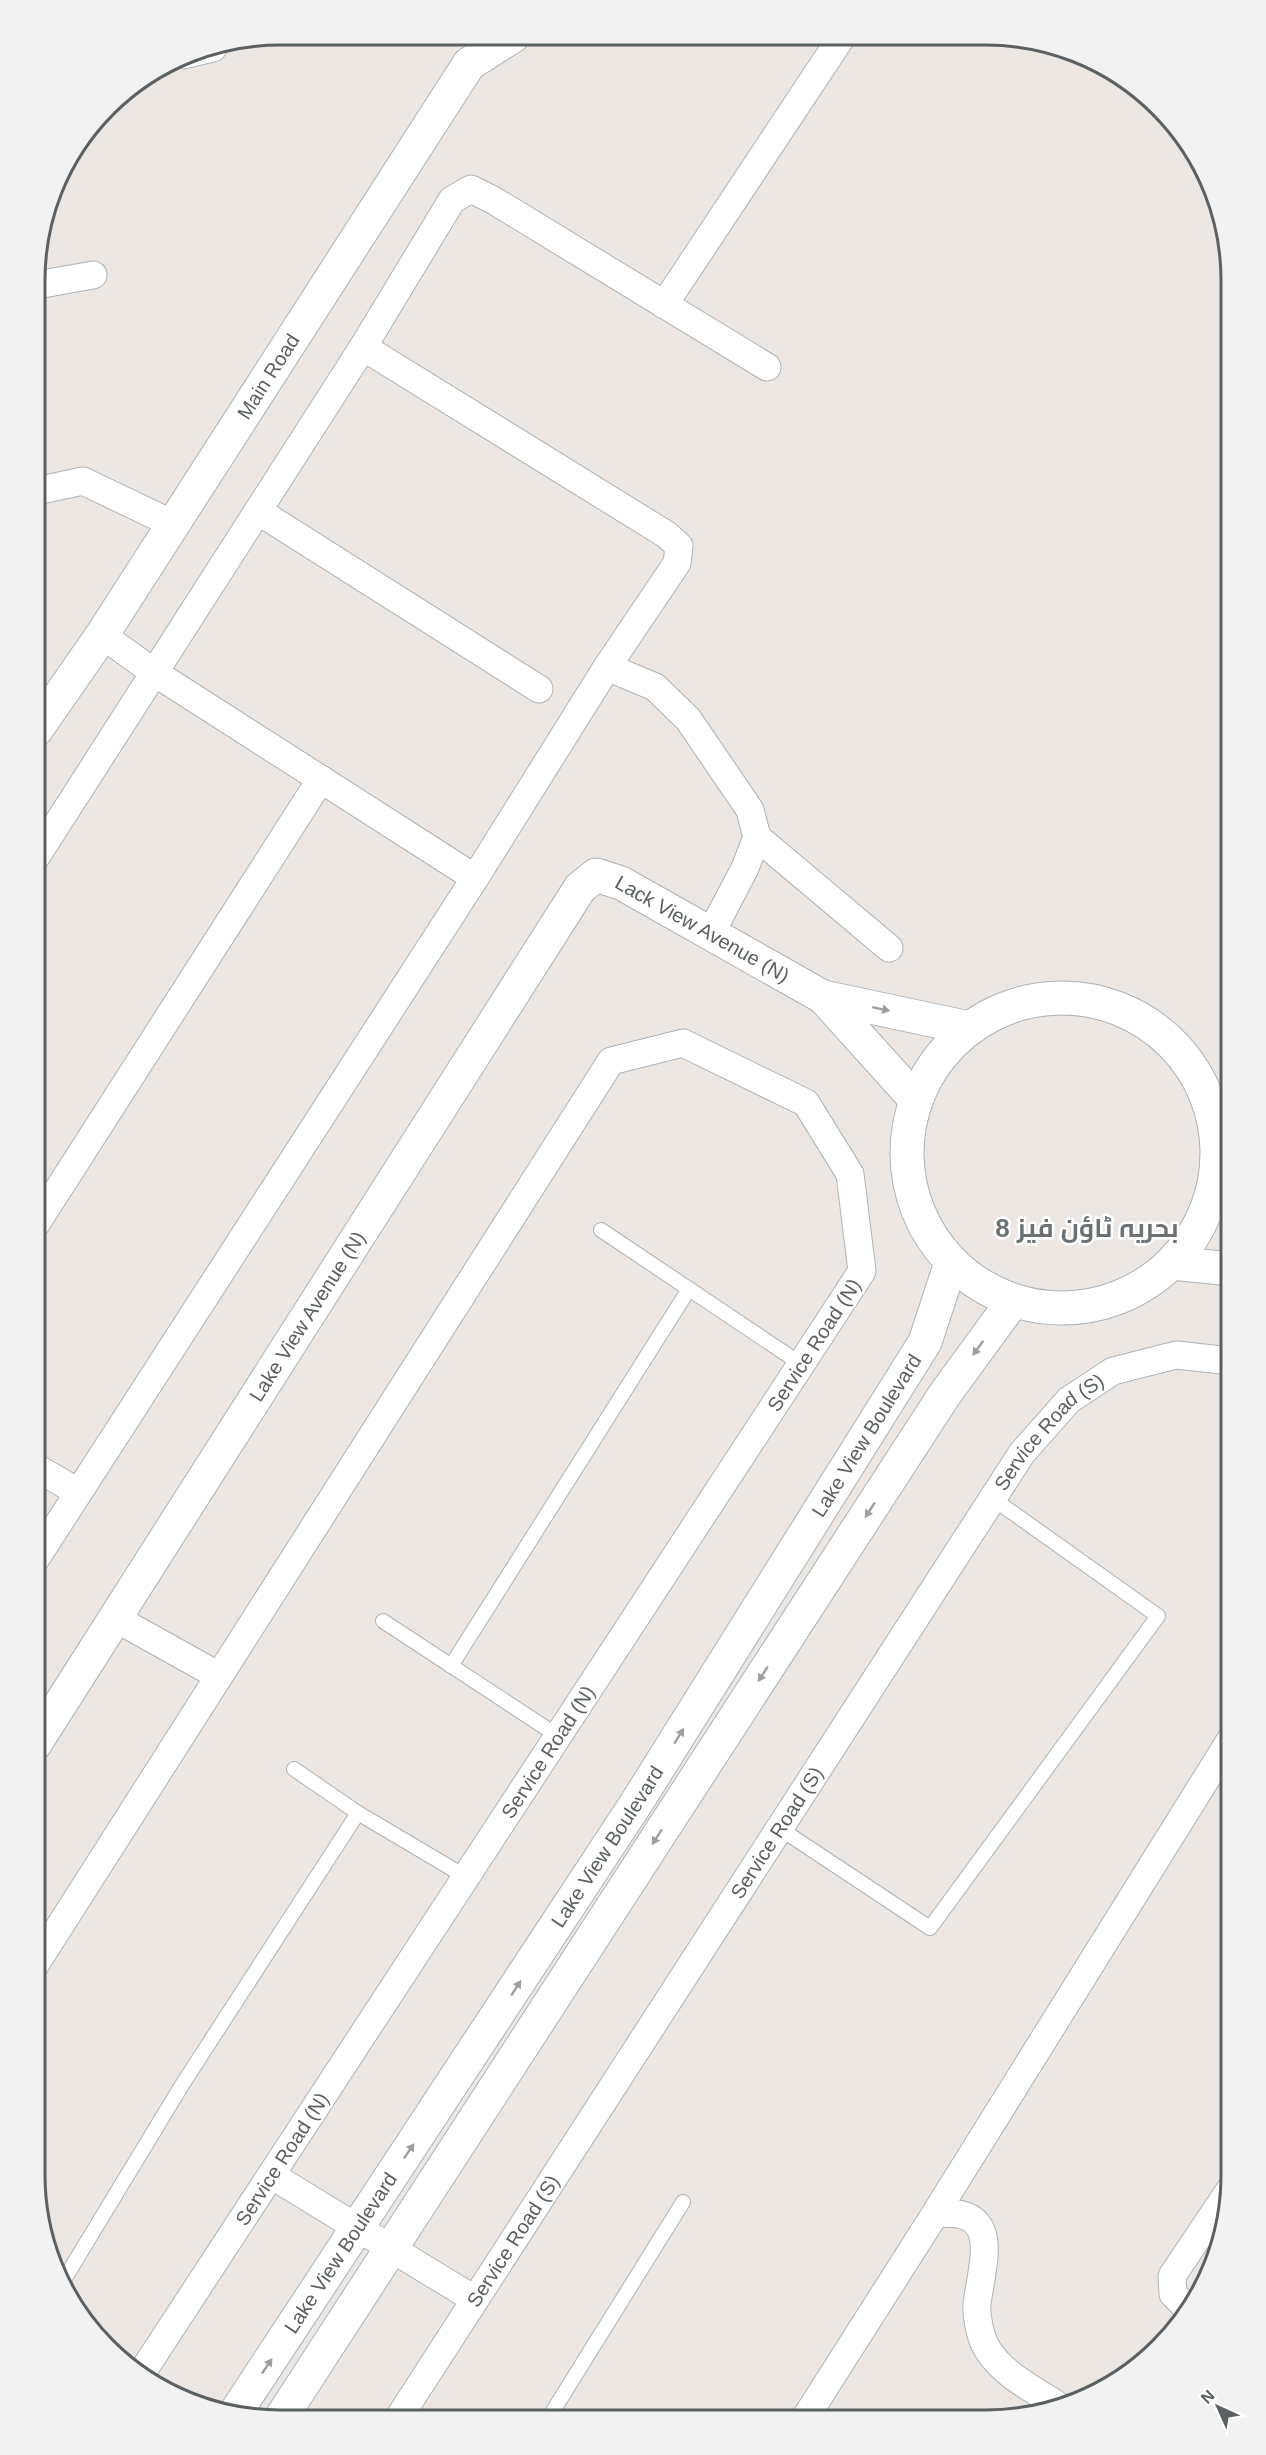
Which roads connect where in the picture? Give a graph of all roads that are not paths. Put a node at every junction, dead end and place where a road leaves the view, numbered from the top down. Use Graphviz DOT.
graph roads {
  1 [pos="499,45"];
  2 [pos="836,45"];
  3 [pos="93,275"];
  4 [pos="45,283"];
  5 [pos="664,305"];
  6 [pos="363,347"];
  7 [pos="767,368"];
  8 [pos="45,489"];
  9 [pos="258,511"];
  10 [pos="173,524"];
  11 [pos="102,635"];
  12 [pos="607,667"];
  13 [pos="155,673"];
  14 [pos="539,689"];
  15 [pos="45,717"];
  16 [pos="321,779"];
  17 [pos="757,837"];
  18 [pos="45,843"];
  19 [pos="475,878"];
  20 [pos="580,888"];
  21 [pos="711,933"];
  22 [pos="889,948"];
  23 [pos="824,998"];
  24 [pos="969,1028"];
  25 [pos="916,1100"];
  26 [pos="1221,1153"];
  27 [pos="1221,1174"];
  28 [pos="45,1210"];
  29 [pos="601,1230"];
  30 [pos="951,1263"];
  31 [pos="1172,1263"];
  32 [pos="1221,1268"];
  33 [pos="689,1289"];
  34 [pos="1013,1301"];
  35 [pos="1221,1360"];
  36 [pos="801,1364"];
  37 [pos="45,1473"];
  38 [pos="78,1492"];
  39 [pos="992,1498"];
  40 [pos="45,1544"];
  41 [pos="115,1618"];
  42 [pos="382,1622"];
  43 [pos="451,1666"];
  44 [pos="219,1676"];
  45 [pos="45,1728"];
  46 [pos="558,1736"];
  47 [pos="1221,1755"];
  48 [pos="294,1769"];
  49 [pos="358,1813"];
  50 [pos="779,1828"];
  51 [pos="466,1876"];
  52 [pos="45,1949"];
  53 [pos="271,2175"];
  54 [pos="683,2202"];
  55 [pos="1219,2207"];
  56 [pos="935,2214"];
  57 [pos="358,2228"];
  58 [pos="391,2248"];
  59 [pos="67,2275"];
  60 [pos="474,2299"];
  61 [pos="1182,2303"];
  62 [pos="146,2367"];
  63 [pos="1051,2401"];
  64 [pos="240,2406"];
  65 [pos="285,2410"];
  66 [pos="404,2410"];
  67 [pos="554,2410"];
  68 [pos="810,2410"];
  1 -- 10 [label="main road, Main Road"];
  2 -- 5 [label="street"];
  3 -- 4 [label="street"];
  5 -- 6 [label="street"];
  5 -- 7 [label="street"];
  6 -- 9 [label="street"];
  6 -- 12 [label="street"];
  8 -- 10 [label="street"];
  9 -- 13 [label="street"];
  9 -- 14 [label="street"];
  10 -- 11 [label="main road, Main Road"];
  11 -- 13 [label="street"];
  11 -- 15 [label="main road, Main Road"];
  12 -- 17 [label="street"];
  12 -- 19 [label="street"];
  13 -- 16 [label="street"];
  13 -- 18 [label="street"];
  16 -- 19 [label="street"];
  16 -- 28 [label="street"];
  17 -- 21 [label="street"];
  17 -- 22 [label="street"];
  19 -- 38 [label="street"];
  20 -- 21 [label="main road, Lack View Avenue (N)"];
  20 -- 41 [label="main road, Lake View Avenue (N)"];
  21 -- 23 [label="main road, Lack View Avenue (N)"];
  23 -- 24 [label="main road, Lack View Avenue (N), one-way"];
  23 -- 25 [label="main road, Lack View Avenue (N)"];
  24 -- 25 [label="main road"];
  24 -- 26 [label="main road"];
  25 -- 30 [label="main road"];
  27 -- 31 [label="main road"];
  29 -- 33 [label="lane"];
  30 -- 34 [label="main road"];
  57 -- 30 [label="main road, Lake View Boulevard, one-way"];
  31 -- 32 [label="main road"];
  31 -- 34 [label="main road"];
  33 -- 36 [label="lane"];
  33 -- 43 [label="lane"];
  34 -- 58 [label="main road, Lake View Boulevard, one-way"];
  35 -- 39 [label="street, Service Road (S)"];
  36 -- 44 [label="street, Service Road (N)"];
  36 -- 46 [label="street, Service Road (N)"];
  37 -- 38 [label="street"];
  38 -- 40 [label="street"];
  39 -- 50 [label="street, Service Road (S)"];
  39 -- 50 [label="lane"];
  41 -- 44 [label="street"];
  41 -- 45 [label="main road, Lake View Avenue (N)"];
  42 -- 43 [label="lane"];
  43 -- 46 [label="lane"];
  44 -- 52 [label="street, Service Road (N)"];
  46 -- 51 [label="street, Service Road (N)"];
  47 -- 56 [label="street"];
  48 -- 49 [label="lane"];
  49 -- 51 [label="lane"];
  49 -- 59 [label="lane"];
  50 -- 60 [label="street, Service Road (S)"];
  51 -- 53 [label="street, Service Road (N)"];
  53 -- 57 [label="street"];
  53 -- 62 [label="street, Service Road (N)"];
  54 -- 67 [label="lane"];
  55 -- 61 [label="street"];
  56 -- 63 [label="street"];
  56 -- 68 [label="street"];
  57 -- 58 [label="street"];
  64 -- 57 [label="main road, Lake View Boulevard, one-way"];
  58 -- 60 [label="street"];
  58 -- 65 [label="main road, Lake View Boulevard"];
  60 -- 66 [label="street, Service Road (S)"];
}
